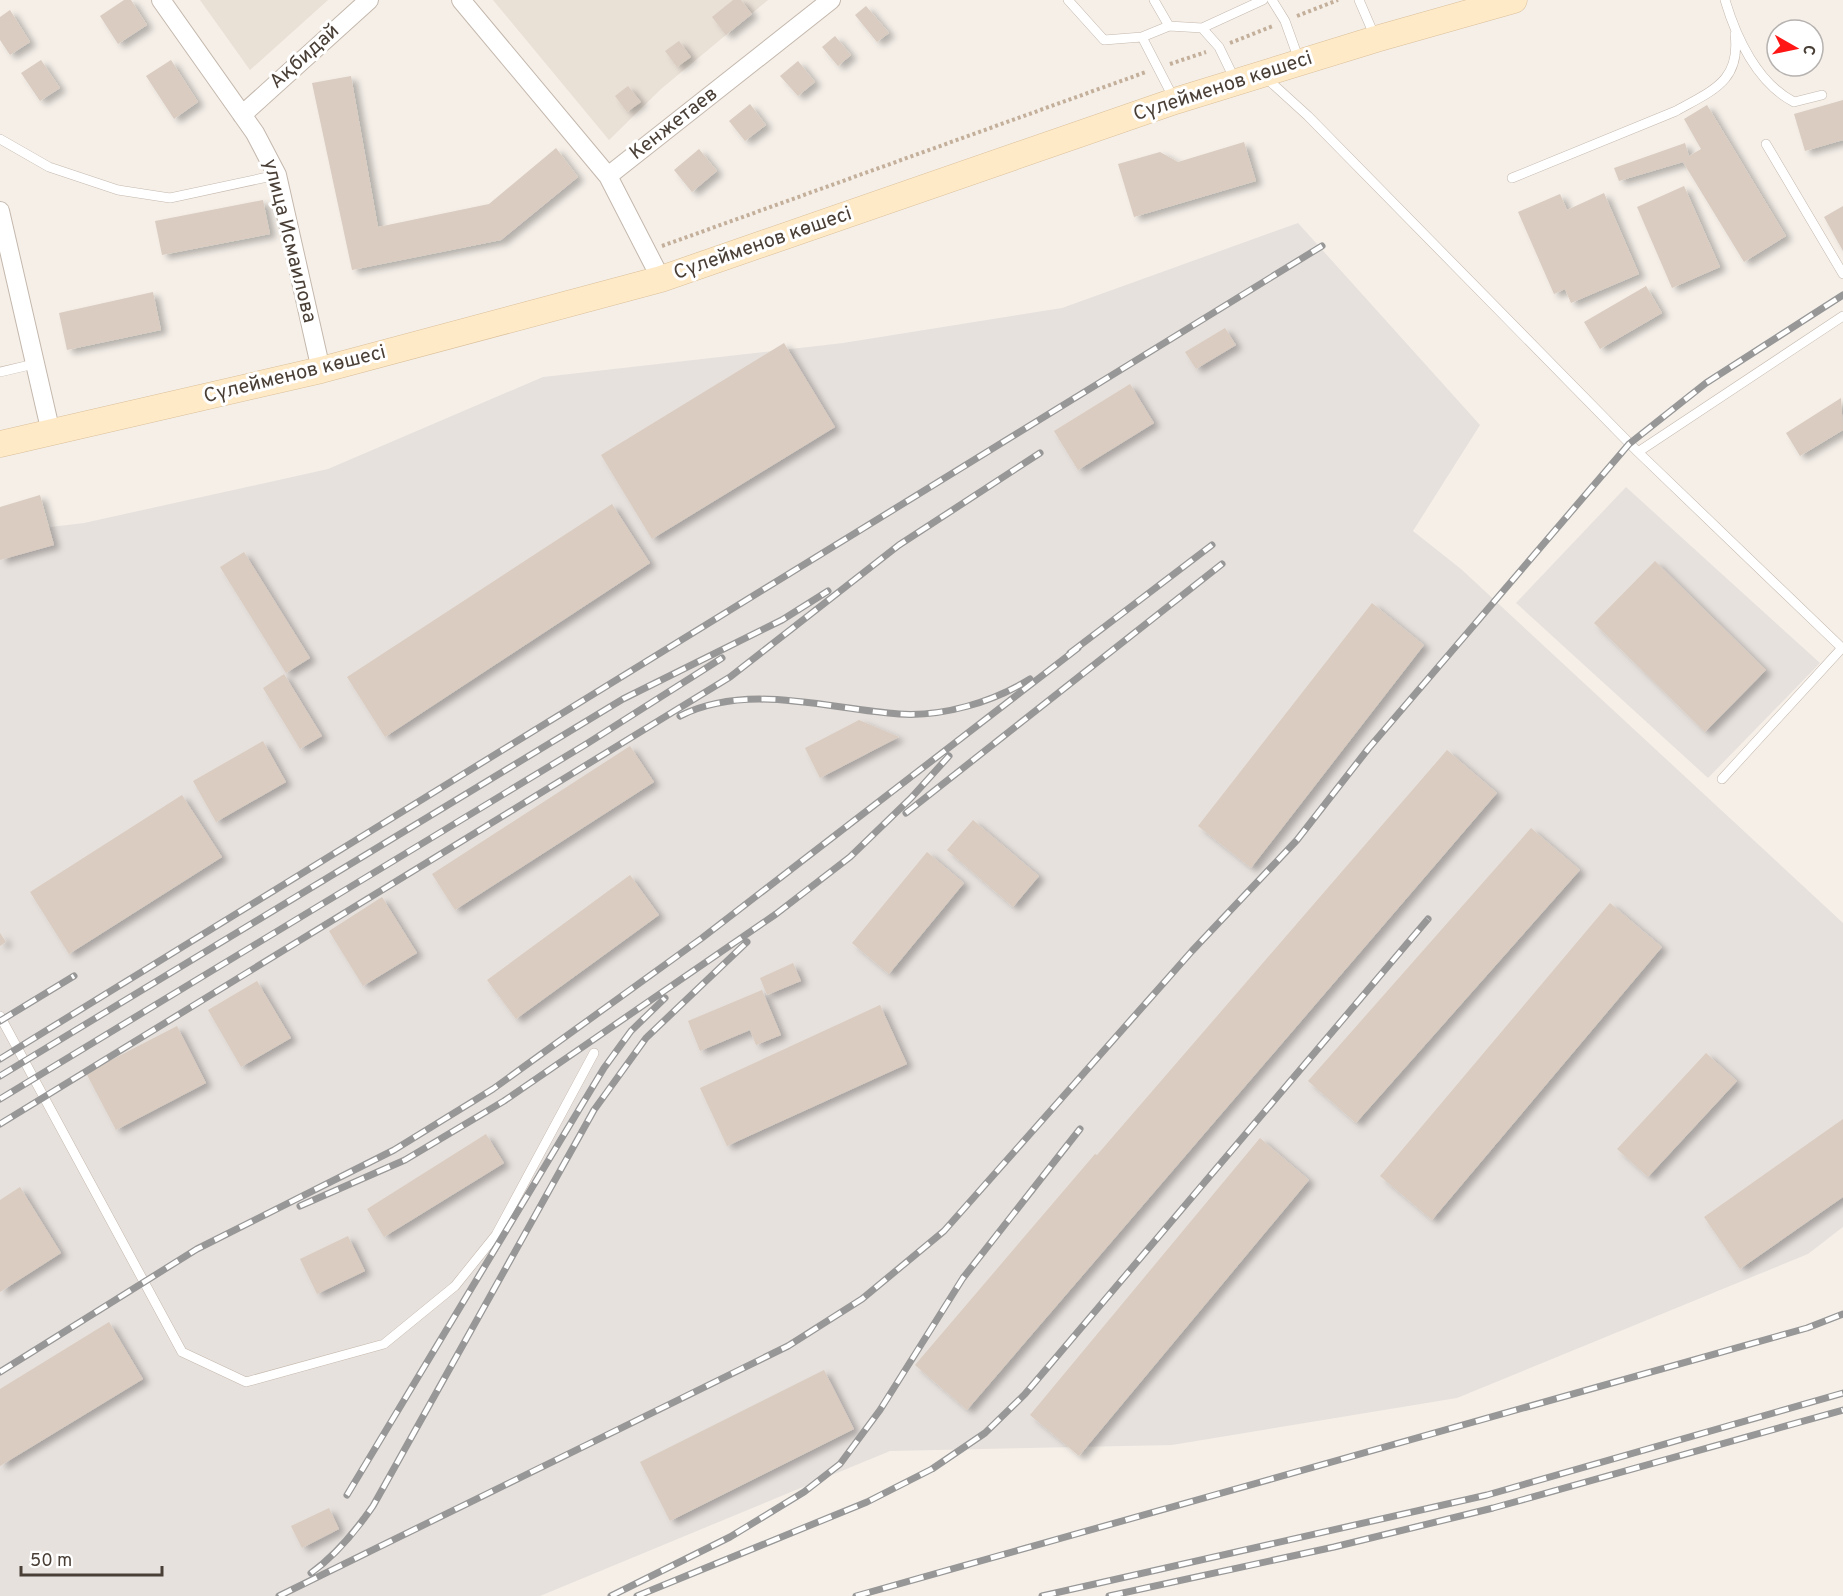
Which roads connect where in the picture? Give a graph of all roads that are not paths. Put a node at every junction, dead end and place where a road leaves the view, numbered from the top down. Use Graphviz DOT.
graph roads {
  1 [pos="161,0"];
  2 [pos="369,0"];
  3 [pos="461,0"];
  4 [pos="831,0"];
  5 [pos="1068,0"];
  6 [pos="1154,0"];
  7 [pos="1263,0"];
  8 [pos="1272,0"];
  9 [pos="1359,0"];
  10 [pos="1514,0"];
  11 [pos="1725,0"];
  12 [pos="1169,26"];
  13 [pos="1202,28"];
  14 [pos="1735,34"];
  15 [pos="1142,37"];
  16 [pos="1376,39"];
  17 [pos="1300,62"];
  18 [pos="1261,74"];
  19 [pos="1236,82"];
  20 [pos="1822,95"];
  21 [pos="1175,101"];
  22 [pos="242,115"];
  23 [pos="0,139"];
  24 [pos="1766,144"];
  25 [pos="277,176"];
  26 [pos="608,176"];
  27 [pos="1512,178"];
  28 [pos="0,211"];
  29 [pos="1843,274"];
  30 [pos="661,279"];
  31 [pos="1843,316"];
  32 [pos="34,364"];
  33 [pos="321,370"];
  34 [pos="0,372"];
  35 [pos="51,433"];
  36 [pos="0,444"];
  37 [pos="1638,452"];
  38 [pos="1842,648"];
  39 [pos="1722,779"];
  40 [pos="0,1016"];
  41 [pos="594,1053"];
  1 -- 22 [label="street, улица Исмаилова"];
  2 -- 22 [label="street, Ақбидай"];
  3 -- 26 [label="street"];
  4 -- 26 [label="street, Кенжетаев"];
  5 -- 15 [label="lane"];
  6 -- 12 [label="lane"];
  7 -- 13 [label="lane"];
  8 -- 17 [label="lane"];
  9 -- 16 [label="lane"];
  10 -- 16 [label="street, Сүлейменов көшесі"];
  11 -- 14 [label="lane"];
  12 -- 13 [label="lane"];
  12 -- 15 [label="lane"];
  13 -- 19 [label="lane"];
  14 -- 20 [label="lane"];
  14 -- 27 [label="lane"];
  15 -- 21 [label="lane"];
  16 -- 17 [label="street, Сүлейменов көшесі"];
  17 -- 18 [label="street, Сүлейменов көшесі"];
  18 -- 19 [label="street, Сүлейменов көшесі"];
  18 -- 37 [label="lane"];
  19 -- 21 [label="street, Сүлейменов көшесі"];
  21 -- 30 [label="street, Сүлейменов көшесі"];
  22 -- 25 [label="street, улица Исмаилова"];
  23 -- 25 [label="lane"];
  24 -- 29 [label="lane"];
  25 -- 33 [label="street, улица Исмаилова"];
  26 -- 30 [label="street"];
  28 -- 32 [label="street"];
  30 -- 33 [label="street, Сүлейменов көшесі"];
  31 -- 37 [label="lane"];
  32 -- 34 [label="lane"];
  32 -- 35 [label="street"];
  33 -- 35 [label="street, Сүлейменов көшесі"];
  35 -- 36 [label="street, Сүлейменов көшесі"];
  37 -- 38 [label="lane"];
  38 -- 39 [label="lane"];
  40 -- 41 [label="lane"];
}
